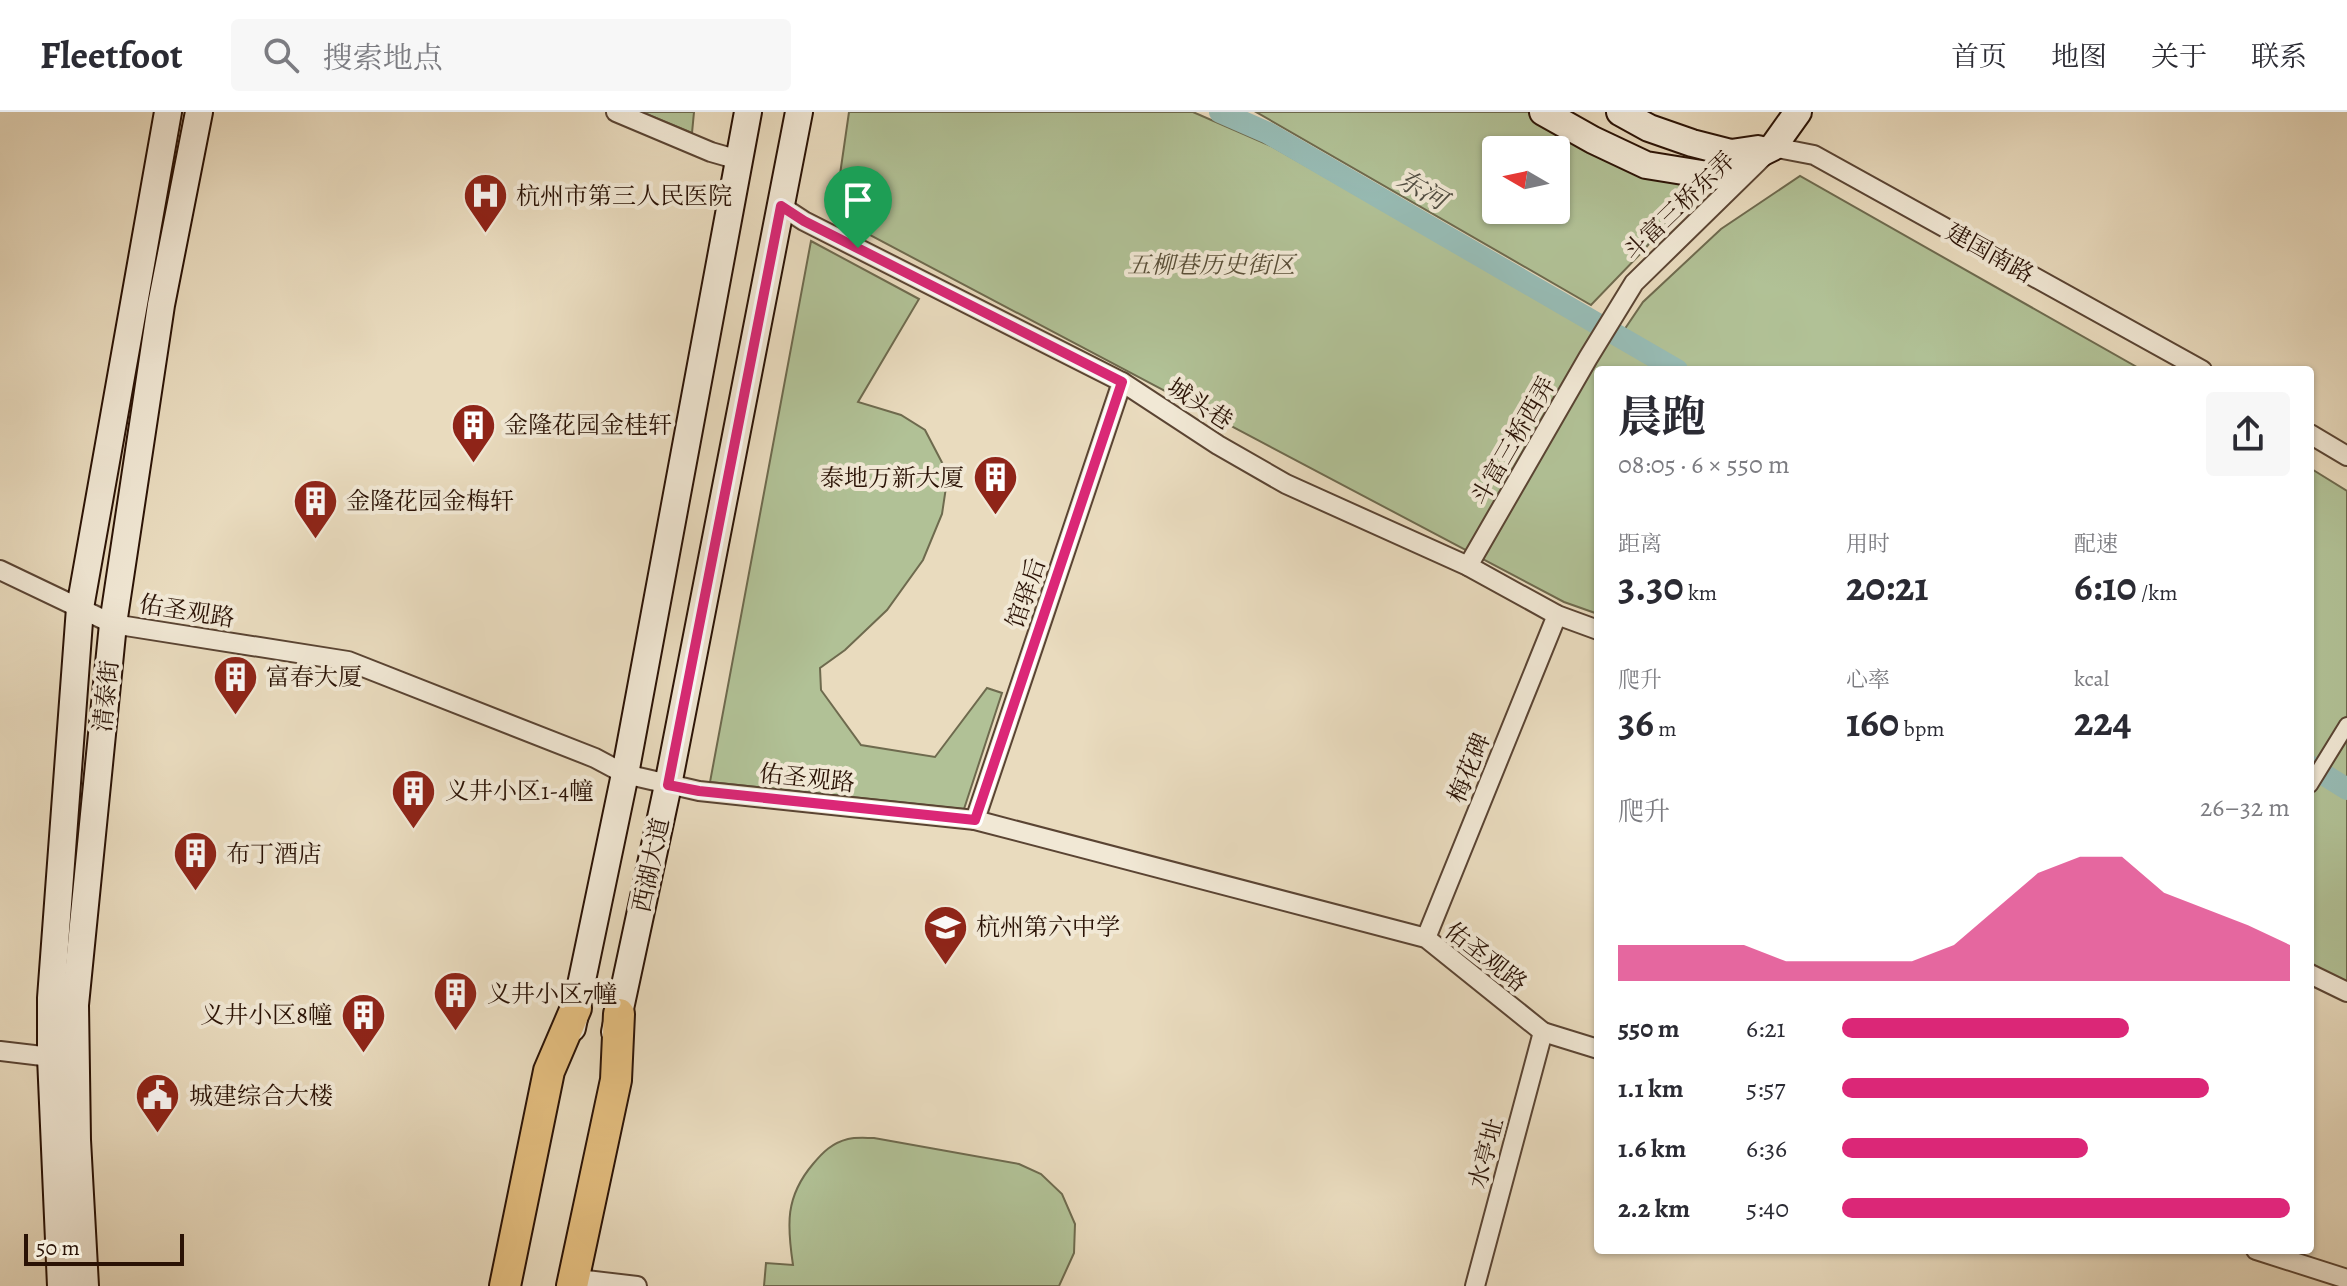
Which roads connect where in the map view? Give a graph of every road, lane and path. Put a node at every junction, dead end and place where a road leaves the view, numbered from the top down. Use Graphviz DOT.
graph roads {
  1 [pos="168,112"];
  2 [pos="199,112"];
  3 [pos="616,112"];
  4 [pos="748,112"];
  5 [pos="799,112"];
  6 [pos="1543,112"];
  7 [pos="1620,112"];
  8 [pos="1798,112"];
  9 [pos="1773,147"];
  10 [pos="739,160"];
  11 [pos="781,206"];
  12 [pos="1599,340"];
  13 [pos="2195,366"];
  14 [pos="1122,382"];
  15 [pos="2314,436"];
  16 [pos="2347,456"];
  17 [pos="1468,566"];
  18 [pos="0,570"];
  19 [pos="80,608"];
  20 [pos="1557,615"];
  21 [pos="113,624"];
  22 [pos="1594,629"];
  23 [pos="2347,725"];
  24 [pos="625,774"];
  25 [pos="2314,779"];
  26 [pos="668,785"];
  27 [pos="975,820"];
  28 [pos="1426,938"];
  29 [pos="2314,976"];
  30 [pos="2347,992"];
  31 [pos="576,1008"];
  32 [pos="619,1014"];
  33 [pos="1543,1032"];
  34 [pos="1594,1048"];
  35 [pos="0,1051"];
  36 [pos="51,1057"];
  37 [pos="2269,1254"];
  38 [pos="2347,1279"];
  39 [pos="573,1284"];
  40 [pos="61,1286"];
  41 [pos="85,1286"];
  42 [pos="505,1286"];
  43 [pos="519,1286"];
  44 [pos="637,1286"];
  45 [pos="1475,1286"];
  1 -- 19 [label="main road, 清泰街"];
  2 -- 21 [label="main road, 清泰街"];
  3 -- 10 [label="street"];
  4 -- 10 [label="main road, 西湖大道"];
  5 -- 11 [label="main road, 西湖大道"];
  6 -- 9 [label="main road"];
  7 -- 9 [label="main road, 建国南路"];
  8 -- 9 [label="main road"];
  9 -- 12 [label="street, 斗富三桥东弄"];
  9 -- 13 [label="street, 建国南路"];
  10 -- 24 [label="main road, 西湖大道"];
  11 -- 14 [label="street, 城头巷"];
  11 -- 26 [label="main road, 西湖大道"];
  12 -- 17 [label="street, 斗富三桥西弄"];
  14 -- 17 [label="street, 城头巷"];
  14 -- 27 [label="street, 馆驿后"];
  15 -- 16 [label="street"];
  17 -- 20 [label="street, 城头巷"];
  18 -- 19 [label="street, 佑圣观路"];
  19 -- 21 [label="street, 佑圣观路"];
  19 -- 36 [label="main road, 清泰街"];
  20 -- 22 [label="street, 城头巷"];
  20 -- 28 [label="street, 梅花碑"];
  21 -- 24 [label="street, 佑圣观路"];
  21 -- 41 [label="main road, 清泰街"];
  23 -- 25 [label="street"];
  24 -- 26 [label="street, 佑圣观路"];
  24 -- 31 [label="main road, 西湖大道"];
  26 -- 27 [label="street, 佑圣观路"];
  26 -- 32 [label="main road, 西湖大道"];
  27 -- 28 [label="street, 佑圣观路"];
  28 -- 33 [label="street, 佑圣观路"];
  29 -- 30 [label="street"];
  31 -- 42 [label="highway"];
  31 -- 43 [label="main road, 西湖大道"];
  32 -- 39 [label="main road, 西湖大道"];
  32 -- 39 [label="highway"];
  33 -- 34 [label="street, 佑圣观路"];
  33 -- 45 [label="street, 水亭址"];
  35 -- 36 [label="street"];
  36 -- 40 [label="main road, 清泰街"];
  37 -- 38 [label="street"];
  39 -- 44 [label="street"];
}
